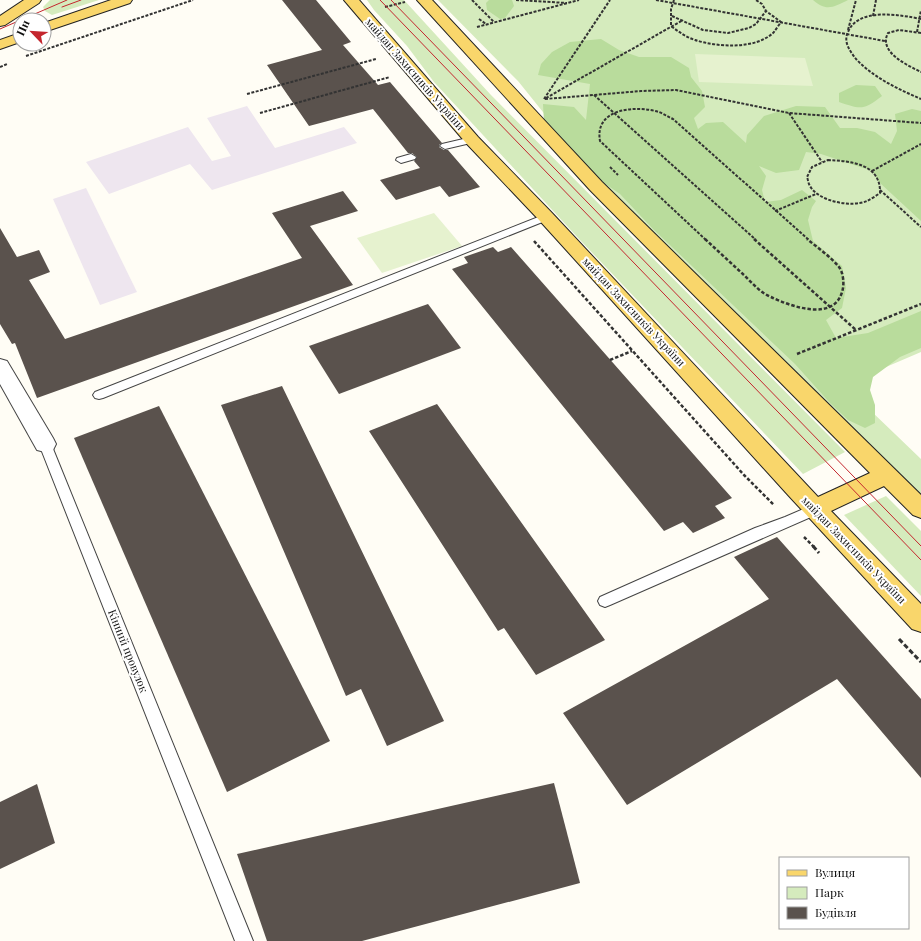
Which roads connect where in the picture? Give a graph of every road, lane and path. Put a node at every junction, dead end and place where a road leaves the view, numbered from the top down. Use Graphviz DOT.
graph roads {
  1 [pos="34,0"];
  2 [pos="125,0"];
  3 [pos="193,0"];
  4 [pos="351,0"];
  5 [pos="424,0"];
  6 [pos="472,0"];
  7 [pos="516,0"];
  8 [pos="579,0"];
  9 [pos="610,0"];
  10 [pos="656,0"];
  11 [pos="674,0"];
  12 [pos="756,0"];
  13 [pos="856,0"];
  14 [pos="876,0"];
  15 [pos="405,2"];
  16 [pos="570,3"];
  17 [pos="671,3"];
  18 [pos="380,8"];
  19 [pos="921,10"];
  20 [pos="766,11"];
  21 [pos="672,16"];
  22 [pos="873,16"];
  23 [pos="760,18"];
  24 [pos="920,18"];
  25 [pos="479,19"];
  26 [pos="683,20"];
  27 [pos="0,22"];
  28 [pos="495,22"];
  29 [pos="781,22"];
  30 [pos="52,25"];
  31 [pos="486,25"];
  32 [pos="671,26"];
  33 [pos="473,28"];
  34 [pos="848,30"];
  35 [pos="917,32"];
  36 [pos="921,33"];
  37 [pos="846,34"];
  38 [pos="12,40"];
  39 [pos="885,40"];
  40 [pos="0,44"];
  41 [pos="26,56"];
  42 [pos="376,59"];
  43 [pos="13,61"];
  44 [pos="0,67"];
  45 [pos="921,72"];
  46 [pos="392,76"];
  47 [pos="247,94"];
  48 [pos="594,95"];
  49 [pos="544,99"];
  50 [pos="921,99"];
  51 [pos="260,113"];
  52 [pos="614,113"];
  53 [pos="789,113"];
  54 [pos="921,123"];
  55 [pos="472,140"];
  56 [pos="921,144"];
  57 [pos="445,146"];
  58 [pos="822,162"];
  59 [pos="872,171"];
  60 [pos="880,190"];
  61 [pos="816,194"];
  62 [pos="775,211"];
  63 [pos="546,217"];
  64 [pos="921,227"];
  65 [pos="921,304"];
  66 [pos="830,307"];
  67 [pos="856,330"];
  68 [pos="632,351"];
  69 [pos="796,355"];
  70 [pos="610,360"];
  71 [pos="0,366"];
  72 [pos="99,395"];
  73 [pos="45,444"];
  74 [pos="886,475"];
  75 [pos="815,509"];
  76 [pos="921,509"];
  77 [pos="605,602"];
  78 [pos="921,621"];
  79 [pos="244,941"];
  1 -- 27 [label="main road"];
  2 -- 30 [label="main road"];
  3 -- 41 [label="path"];
  4 -- 55 [label="main road, майдан Захисників України"];
  5 -- 74 [label="main road"];
  6 -- 28 [label="path"];
  7 -- 16 [label="path"];
  8 -- 16 [label="path"];
  9 -- 49 [label="path"];
  10 -- 17 [label="path"];
  11 -- 17 [label="path"];
  12 -- 20 [label="path"];
  13 -- 34 [label="path"];
  14 -- 22 [label="path"];
  15 -- 18 [label="path"];
  16 -- 28 [label="path"];
  17 -- 21 [label="path"];
  17 -- 23 [label="path"];
  19 -- 24 [label="path"];
  20 -- 23 [label="path"];
  20 -- 29 [label="path"];
  21 -- 26 [label="path"];
  21 -- 32 [label="path"];
  22 -- 24 [label="path"];
  22 -- 34 [label="path"];
  23 -- 26 [label="path"];
  23 -- 29 [label="path"];
  24 -- 35 [label="path"];
  25 -- 31 [label="path"];
  26 -- 32 [label="path"];
  28 -- 31 [label="path"];
  29 -- 32 [label="path"];
  29 -- 37 [label="path"];
  31 -- 33 [label="path"];
  32 -- 49 [label="path"];
  34 -- 37 [label="path"];
  35 -- 36 [label="path"];
  35 -- 39 [label="path"];
  37 -- 39 [label="path"];
  37 -- 50 [label="path"];
  38 -- 40 [label="main road"];
  39 -- 45 [label="path"];
  42 -- 47 [label="path"];
  43 -- 44 [label="path"];
  46 -- 51 [label="path"];
  48 -- 49 [label="path"];
  48 -- 52 [label="path"];
  48 -- 53 [label="path"];
  52 -- 62 [label="path"];
  52 -- 66 [label="path"];
  52 -- 66 [label="path"];
  53 -- 54 [label="path"];
  53 -- 58 [label="path"];
  55 -- 57 [label="lane"];
  55 -- 63 [label="main road, майдан Захисників України"];
  56 -- 59 [label="path"];
  58 -- 59 [label="path"];
  58 -- 61 [label="path"];
  59 -- 60 [label="path"];
  60 -- 61 [label="path"];
  60 -- 64 [label="path"];
  61 -- 62 [label="path"];
  62 -- 66 [label="path"];
  63 -- 72 [label="lane"];
  63 -- 75 [label="main road, майдан Захисників України"];
  65 -- 67 [label="path"];
  66 -- 67 [label="path"];
  67 -- 69 [label="path"];
  68 -- 70 [label="path"];
  71 -- 73 [label="street, Кінний провулок"];
  73 -- 79 [label="lane, Кінний провулок"];
  74 -- 75 [label="main road"];
  74 -- 76 [label="main road"];
  75 -- 77 [label="lane"];
  75 -- 78 [label="main road, майдан Захисників України"];
}
